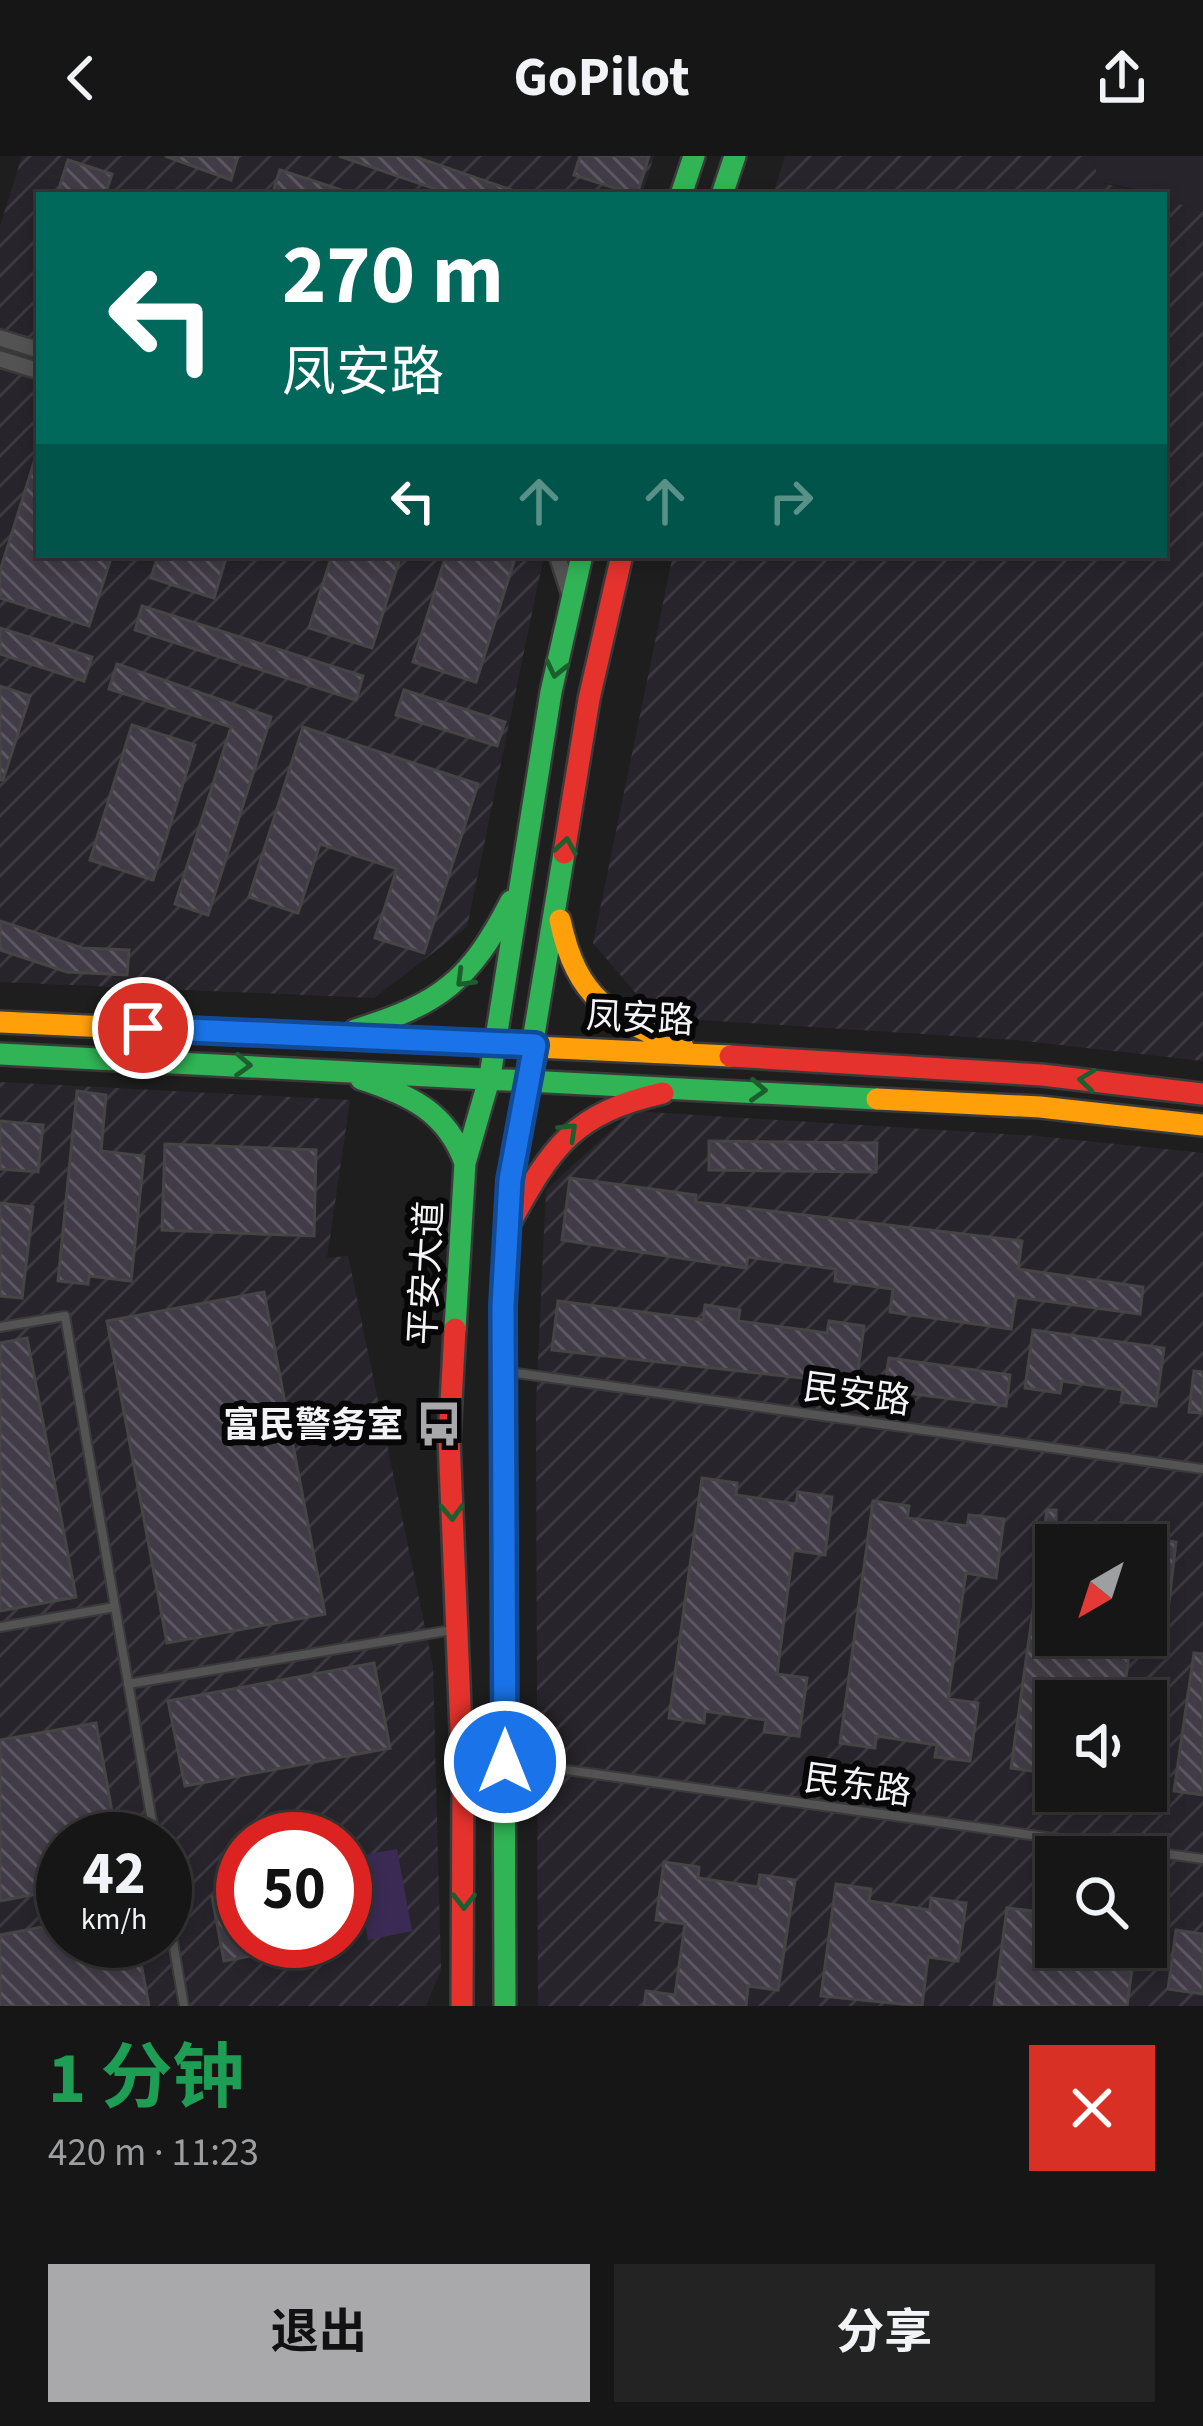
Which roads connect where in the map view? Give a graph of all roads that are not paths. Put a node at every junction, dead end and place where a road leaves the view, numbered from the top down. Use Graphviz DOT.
graph roads {
  1 [pos="694,156"];
  2 [pos="735,156"];
  3 [pos="682,192"];
  4 [pos="723,192"];
  5 [pos="0,338"];
  6 [pos="36,349"];
  7 [pos="0,359"];
  8 [pos="36,370"];
  9 [pos="558,558"];
  10 [pos="581,558"];
  11 [pos="621,558"];
  12 [pos="571,601"];
  13 [pos="521,879"];
  14 [pos="557,902"];
  15 [pos="0,1022"];
  16 [pos="335,1036"];
  17 [pos="495,1043"];
  18 [pos="535,1045"];
  19 [pos="0,1054"];
  20 [pos="700,1054"];
  21 [pos="326,1069"];
  22 [pos="490,1076"];
  23 [pos="530,1077"];
  24 [pos="697,1087"];
  25 [pos="1203,1094"];
  26 [pos="1203,1125"];
  27 [pos="465,1162"];
  28 [pos="507,1229"];
  29 [pos="0,1327"];
  30 [pos="503,1372"];
  31 [pos="1203,1469"];
  32 [pos="115,1607"];
  33 [pos="0,1627"];
  34 [pos="457,1629"];
  35 [pos="128,1684"];
  36 [pos="505,1762"];
  37 [pos="150,1812"];
  38 [pos="1203,1859"];
  39 [pos="177,1968"];
  40 [pos="184,2006"];
  41 [pos="462,2006"];
  42 [pos="505,2006"];
  1 -- 3 [label="street"];
  2 -- 4 [label="street"];
  5 -- 6 [label="street"];
  7 -- 8 [label="street"];
  9 -- 12 [label="street"];
  10 -- 12 [label="street, 平安大道"];
  14 -- 11 [label="street, one-way"];
  12 -- 13 [label="street, 平安大道, one-way"];
  13 -- 16 [label="street, one-way"];
  13 -- 17 [label="street, 平安大道"];
  14 -- 18 [label="street"];
  14 -- 20 [label="street"];
  15 -- 16 [label="street, 凤安路"];
  16 -- 17 [label="street, 凤安路"];
  17 -- 18 [label="street, 凤安路"];
  17 -- 22 [label="street, 平安大道"];
  18 -- 20 [label="street, 凤安路"];
  18 -- 23 [label="street"];
  19 -- 21 [label="street, 凤安路, one-way"];
  25 -- 20 [label="street, 凤安路, one-way"];
  21 -- 22 [label="street, 凤安路"];
  21 -- 27 [label="street"];
  22 -- 23 [label="street, 凤安路"];
  22 -- 27 [label="street, 平安大道"];
  23 -- 24 [label="street, 凤安路"];
  23 -- 28 [label="street"];
  24 -- 26 [label="street, 凤安路, one-way"];
  28 -- 24 [label="street, one-way"];
  27 -- 34 [label="street, 平安大道, one-way"];
  28 -- 30 [label="street"];
  29 -- 32 [label="lane"];
  30 -- 31 [label="lane, 民安路"];
  30 -- 36 [label="street"];
  32 -- 33 [label="lane"];
  32 -- 35 [label="lane"];
  34 -- 35 [label="lane"];
  34 -- 41 [label="street, 平安大道, one-way"];
  35 -- 37 [label="lane"];
  36 -- 38 [label="lane, 民东路"];
  36 -- 42 [label="street"];
  39 -- 40 [label="lane"];
}
